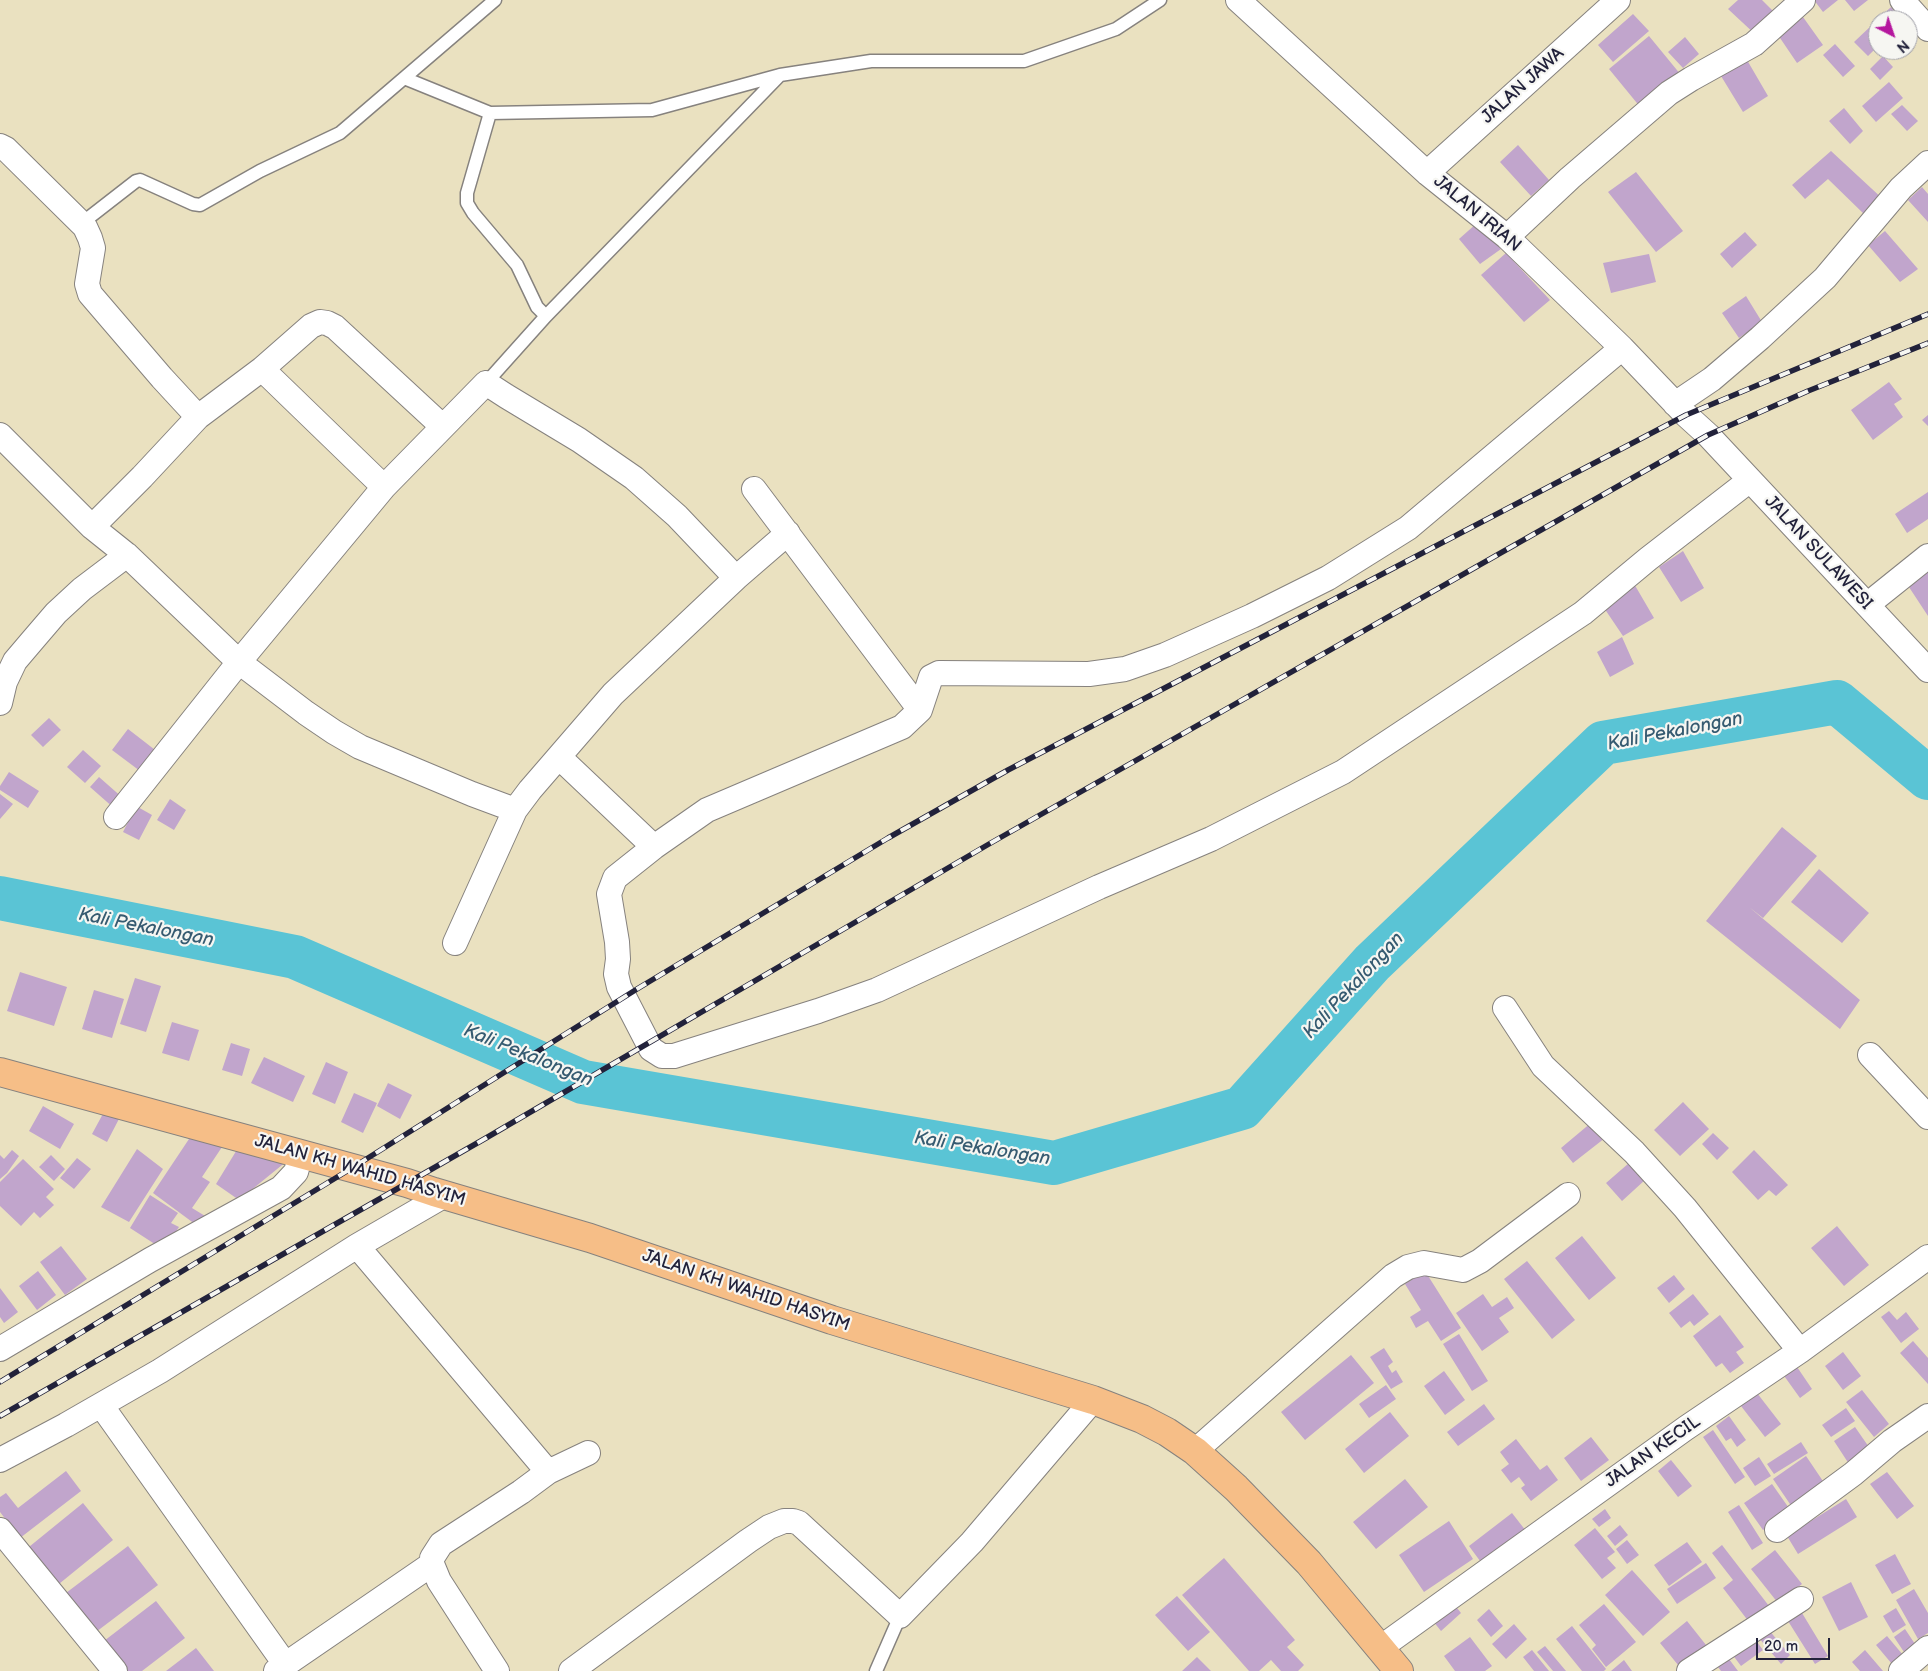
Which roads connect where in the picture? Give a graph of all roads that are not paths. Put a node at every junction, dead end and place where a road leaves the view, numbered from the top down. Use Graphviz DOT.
graph roads {
  1 [pos="495,0"];
  2 [pos="1160,0"];
  3 [pos="1618,0"];
  4 [pos="1803,0"];
  5 [pos="1902,0"];
  6 [pos="1252,4"];
  7 [pos="1928,29"];
  8 [pos="780,75"];
  9 [pos="404,78"];
  10 [pos="490,113"];
  11 [pos="0,146"];
  12 [pos="1928,163"];
  13 [pos="1427,173"];
  14 [pos="82,223"];
  15 [pos="1507,237"];
  16 [pos="546,316"];
  17 [pos="1622,348"];
  18 [pos="262,369"];
  19 [pos="486,383"];
  20 [pos="1675,404"];
  21 [pos="198,417"];
  22 [pos="442,426"];
  23 [pos="0,435"];
  24 [pos="1708,436"];
  25 [pos="1750,480"];
  26 [pos="384,487"];
  27 [pos="754,488"];
  28 [pos="92,527"];
  29 [pos="788,533"];
  30 [pos="126,554"];
  31 [pos="1928,556"];
  32 [pos="736,578"];
  33 [pos="1867,605"];
  34 [pos="239,662"];
  35 [pos="1928,670"];
  36 [pos="0,703"];
  37 [pos="920,710"];
  38 [pos="559,757"];
  39 [pos="515,810"];
  40 [pos="116,817"];
  41 [pos="654,847"];
  42 [pos="455,943"];
  43 [pos="1505,1008"];
  44 [pos="1870,1054"];
  45 [pos="0,1072"];
  46 [pos="1928,1117"];
  47 [pos="301,1154"];
  48 [pos="444,1195"];
  49 [pos="1568,1195"];
  50 [pos="357,1246"];
  51 [pos="1928,1257"];
  52 [pos="0,1349"];
  53 [pos="1800,1351"];
  54 [pos="1093,1400"];
  55 [pos="101,1405"];
  56 [pos="1928,1416"];
  57 [pos="1195,1451"];
  58 [pos="588,1453"];
  59 [pos="0,1460"];
  60 [pos="548,1472"];
  61 [pos="0,1530"];
  62 [pos="1777,1530"];
  63 [pos="432,1564"];
  64 [pos="1801,1599"];
  65 [pos="900,1616"];
  66 [pos="1380,1648"];
  67 [pos="1927,1651"];
  68 [pos="280,1668"];
  69 [pos="115,1671"];
  70 [pos="497,1671"];
  71 [pos="571,1671"];
  72 [pos="876,1671"];
  73 [pos="1399,1671"];
  74 [pos="1689,1671"];
  75 [pos="1901,1671"];
  1 -- 9 [label="lane"];
  2 -- 8 [label="lane"];
  3 -- 13 [label="street, JALAN JAWA"];
  4 -- 15 [label="street"];
  5 -- 7 [label="street"];
  6 -- 13 [label="street, JALAN IRIAN"];
  8 -- 10 [label="lane"];
  8 -- 16 [label="lane"];
  9 -- 10 [label="lane"];
  9 -- 14 [label="lane"];
  10 -- 16 [label="lane"];
  11 -- 14 [label="street"];
  12 -- 20 [label="street"];
  13 -- 15 [label="street, JALAN IRIAN"];
  14 -- 21 [label="street"];
  15 -- 17 [label="street, JALAN IRIAN"];
  16 -- 19 [label="lane"];
  17 -- 20 [label="street, JALAN IRIAN"];
  17 -- 37 [label="street"];
  18 -- 21 [label="street"];
  18 -- 22 [label="street"];
  18 -- 26 [label="street"];
  19 -- 22 [label="street"];
  19 -- 32 [label="street"];
  20 -- 24 [label="street, JALAN IRIAN"];
  21 -- 28 [label="street"];
  22 -- 26 [label="street"];
  23 -- 28 [label="street"];
  24 -- 25 [label="street, JALAN SULAWESI"];
  25 -- 33 [label="street, JALAN SULAWESI"];
  25 -- 41 [label="street"];
  26 -- 34 [label="street"];
  27 -- 29 [label="street"];
  28 -- 30 [label="street"];
  29 -- 32 [label="street"];
  29 -- 37 [label="street"];
  30 -- 34 [label="street"];
  30 -- 36 [label="street"];
  31 -- 33 [label="street"];
  32 -- 38 [label="street"];
  33 -- 35 [label="street, JALAN SULAWESI"];
  34 -- 39 [label="street"];
  34 -- 40 [label="street"];
  37 -- 41 [label="street"];
  38 -- 39 [label="street"];
  38 -- 41 [label="street"];
  39 -- 42 [label="street"];
  43 -- 53 [label="street"];
  44 -- 46 [label="street"];
  45 -- 47 [label="main road, JALAN KH WAHID HASYIM"];
  47 -- 48 [label="main road, JALAN KH WAHID HASYIM"];
  47 -- 52 [label="street"];
  48 -- 50 [label="street"];
  48 -- 54 [label="main road, JALAN KH WAHID HASYIM"];
  49 -- 57 [label="street"];
  50 -- 55 [label="street"];
  50 -- 60 [label="street"];
  51 -- 53 [label="street, JALAN KECIL"];
  53 -- 66 [label="street, JALAN KECIL"];
  54 -- 57 [label="main road, JALAN KH WAHID HASYIM"];
  54 -- 65 [label="street"];
  55 -- 59 [label="street"];
  55 -- 68 [label="street"];
  56 -- 62 [label="street"];
  57 -- 66 [label="main road, JALAN KH WAHID HASYIM"];
  58 -- 60 [label="street"];
  60 -- 63 [label="street"];
  61 -- 69 [label="street"];
  63 -- 68 [label="street"];
  63 -- 70 [label="street"];
  64 -- 74 [label="street"];
  65 -- 71 [label="street"];
  65 -- 72 [label="lane"];
  66 -- 73 [label="main road, JALAN KH WAHID HASYIM"];
  67 -- 75 [label="street"];
}
